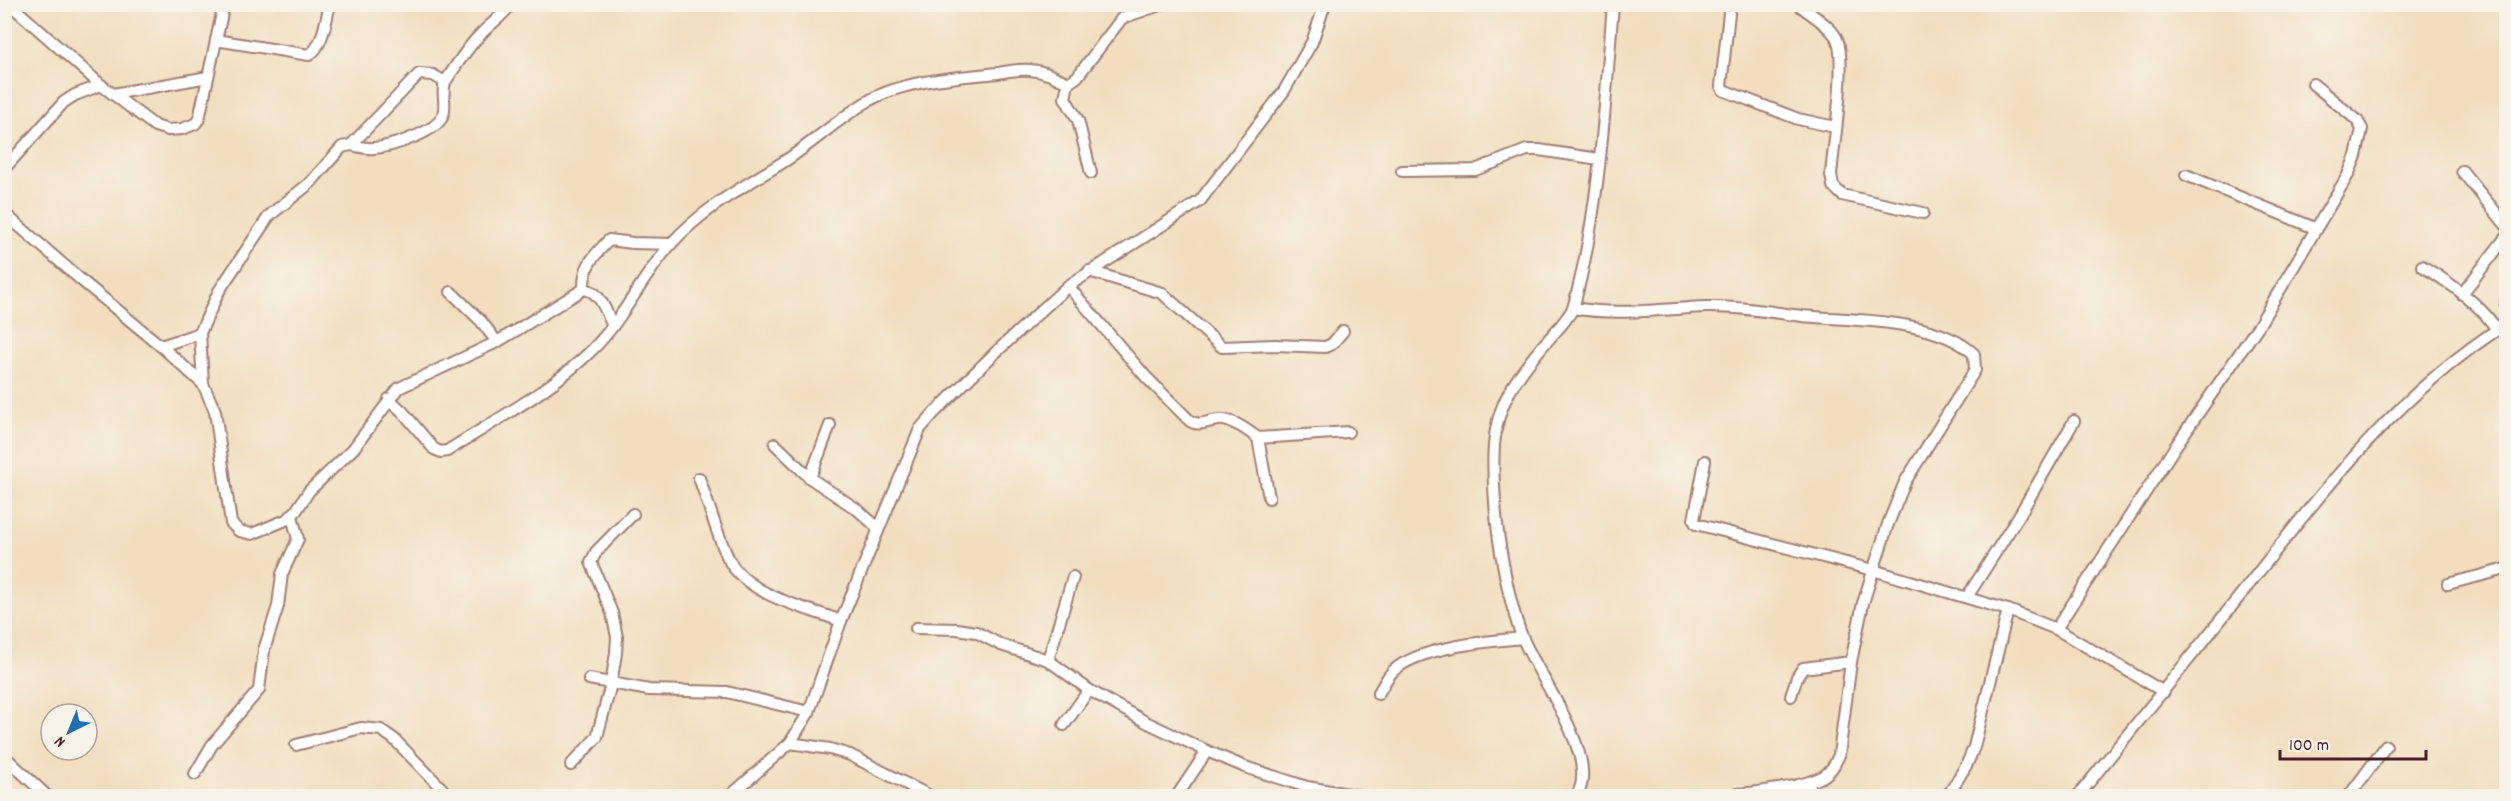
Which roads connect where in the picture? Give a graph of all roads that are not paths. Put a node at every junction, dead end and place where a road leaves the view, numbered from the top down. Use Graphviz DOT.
graph roads {
  1 [pos="224,4"];
  2 [pos="330,4"];
  3 [pos="511,4"];
  4 [pos="1163,4"];
  5 [pos="1325,4"];
  6 [pos="1613,4"];
  7 [pos="1730,4"];
  8 [pos="1798,4"];
  9 [pos="12,6"];
  10 [pos="216,40"];
  11 [pos="208,77"];
  12 [pos="445,82"];
  13 [pos="1068,83"];
  14 [pos="2313,84"];
  15 [pos="101,86"];
  16 [pos="113,94"];
  17 [pos="1835,127"];
  18 [pos="351,144"];
  19 [pos="1599,159"];
  20 [pos="4,169"];
  21 [pos="1402,171"];
  22 [pos="2462,171"];
  23 [pos="1091,173"];
  24 [pos="2186,175"];
  25 [pos="4,213"];
  26 [pos="1923,213"];
  27 [pos="2506,225"];
  28 [pos="2317,228"];
  29 [pos="2506,237"];
  30 [pos="671,244"];
  31 [pos="2422,266"];
  32 [pos="1089,271"];
  33 [pos="1068,286"];
  34 [pos="585,289"];
  35 [pos="452,292"];
  36 [pos="2462,294"];
  37 [pos="2506,299"];
  38 [pos="2506,306"];
  39 [pos="1573,308"];
  40 [pos="613,326"];
  41 [pos="2502,327"];
  42 [pos="1343,331"];
  43 [pos="200,333"];
  44 [pos="497,342"];
  45 [pos="161,346"];
  46 [pos="203,384"];
  47 [pos="389,399"];
  48 [pos="2074,421"];
  49 [pos="830,425"];
  50 [pos="1348,432"];
  51 [pos="1258,438"];
  52 [pos="776,444"];
  53 [pos="1705,461"];
  54 [pos="699,478"];
  55 [pos="810,478"];
  56 [pos="1269,498"];
  57 [pos="633,514"];
  58 [pos="292,516"];
  59 [pos="878,528"];
  60 [pos="2506,569"];
  61 [pos="1873,570"];
  62 [pos="1073,577"];
  63 [pos="2448,584"];
  64 [pos="1967,597"];
  65 [pos="2008,610"];
  66 [pos="841,621"];
  67 [pos="916,628"];
  68 [pos="2056,629"];
  69 [pos="1523,638"];
  70 [pos="1048,660"];
  71 [pos="1851,662"];
  72 [pos="590,679"];
  73 [pos="611,684"];
  74 [pos="1089,690"];
  75 [pos="2164,692"];
  76 [pos="1378,694"];
  77 [pos="1791,696"];
  78 [pos="809,712"];
  79 [pos="1064,725"];
  80 [pos="790,743"];
  81 [pos="296,745"];
  82 [pos="2386,746"];
  83 [pos="1207,751"];
  84 [pos="4,756"];
  85 [pos="571,765"];
  86 [pos="195,774"];
  87 [pos="1809,782"];
  88 [pos="1780,792"];
  89 [pos="736,794"];
  90 [pos="1949,794"];
  91 [pos="47,796"];
  92 [pos="450,796"];
  93 [pos="930,796"];
  94 [pos="1177,796"];
  95 [pos="1360,796"];
  96 [pos="1577,796"];
  97 [pos="1699,796"];
  98 [pos="1811,796"];
  99 [pos="2078,796"];
  100 [pos="2349,796"];
  1 -- 10 [label="street"];
  2 -- 10 [label="street"];
  3 -- 12 [label="street"];
  4 -- 13 [label="street"];
  5 -- 32 [label="street"];
  6 -- 19 [label="street"];
  7 -- 17 [label="street"];
  8 -- 17 [label="street"];
  9 -- 15 [label="street"];
  10 -- 11 [label="street"];
  11 -- 16 [label="street"];
  11 -- 16 [label="street"];
  12 -- 18 [label="street"];
  12 -- 18 [label="street"];
  13 -- 23 [label="street"];
  13 -- 30 [label="street"];
  14 -- 28 [label="street"];
  15 -- 16 [label="street"];
  15 -- 20 [label="street"];
  17 -- 26 [label="street"];
  18 -- 43 [label="street"];
  19 -- 21 [label="street"];
  19 -- 39 [label="street"];
  22 -- 27 [label="street"];
  24 -- 28 [label="street"];
  25 -- 45 [label="street"];
  28 -- 68 [label="street"];
  29 -- 36 [label="street"];
  30 -- 34 [label="street"];
  30 -- 40 [label="street"];
  31 -- 36 [label="street"];
  32 -- 33 [label="street"];
  32 -- 42 [label="street"];
  33 -- 51 [label="street"];
  33 -- 59 [label="street"];
  34 -- 40 [label="street"];
  34 -- 44 [label="street"];
  35 -- 44 [label="street"];
  36 -- 41 [label="street"];
  37 -- 38 [label="street"];
  39 -- 61 [label="street"];
  39 -- 69 [label="street"];
  40 -- 47 [label="street"];
  41 -- 75 [label="street"];
  43 -- 45 [label="street"];
  43 -- 46 [label="street"];
  44 -- 47 [label="street"];
  45 -- 46 [label="street"];
  46 -- 58 [label="street"];
  47 -- 58 [label="street"];
  48 -- 64 [label="street"];
  49 -- 55 [label="street"];
  50 -- 51 [label="street"];
  51 -- 56 [label="street"];
  52 -- 55 [label="street"];
  53 -- 61 [label="street"];
  54 -- 66 [label="street"];
  55 -- 59 [label="street"];
  57 -- 73 [label="street"];
  58 -- 86 [label="street"];
  59 -- 66 [label="street"];
  60 -- 63 [label="street"];
  61 -- 64 [label="street"];
  61 -- 71 [label="street"];
  62 -- 70 [label="street"];
  64 -- 65 [label="street"];
  65 -- 68 [label="street"];
  65 -- 90 [label="street"];
  66 -- 78 [label="street"];
  67 -- 70 [label="street"];
  68 -- 75 [label="street"];
  69 -- 76 [label="street"];
  69 -- 96 [label="street"];
  70 -- 74 [label="street"];
  71 -- 77 [label="street"];
  71 -- 87 [label="street"];
  72 -- 73 [label="street"];
  73 -- 78 [label="street"];
  73 -- 85 [label="street"];
  74 -- 79 [label="street"];
  74 -- 83 [label="street"];
  75 -- 99 [label="street"];
  78 -- 80 [label="street"];
  80 -- 89 [label="street"];
  80 -- 93 [label="street"];
  81 -- 92 [label="street"];
  82 -- 100 [label="street"];
  83 -- 94 [label="street"];
  83 -- 95 [label="street"];
  84 -- 91 [label="street"];
  87 -- 88 [label="street"];
  87 -- 98 [label="street"];
  88 -- 97 [label="street"];
}
